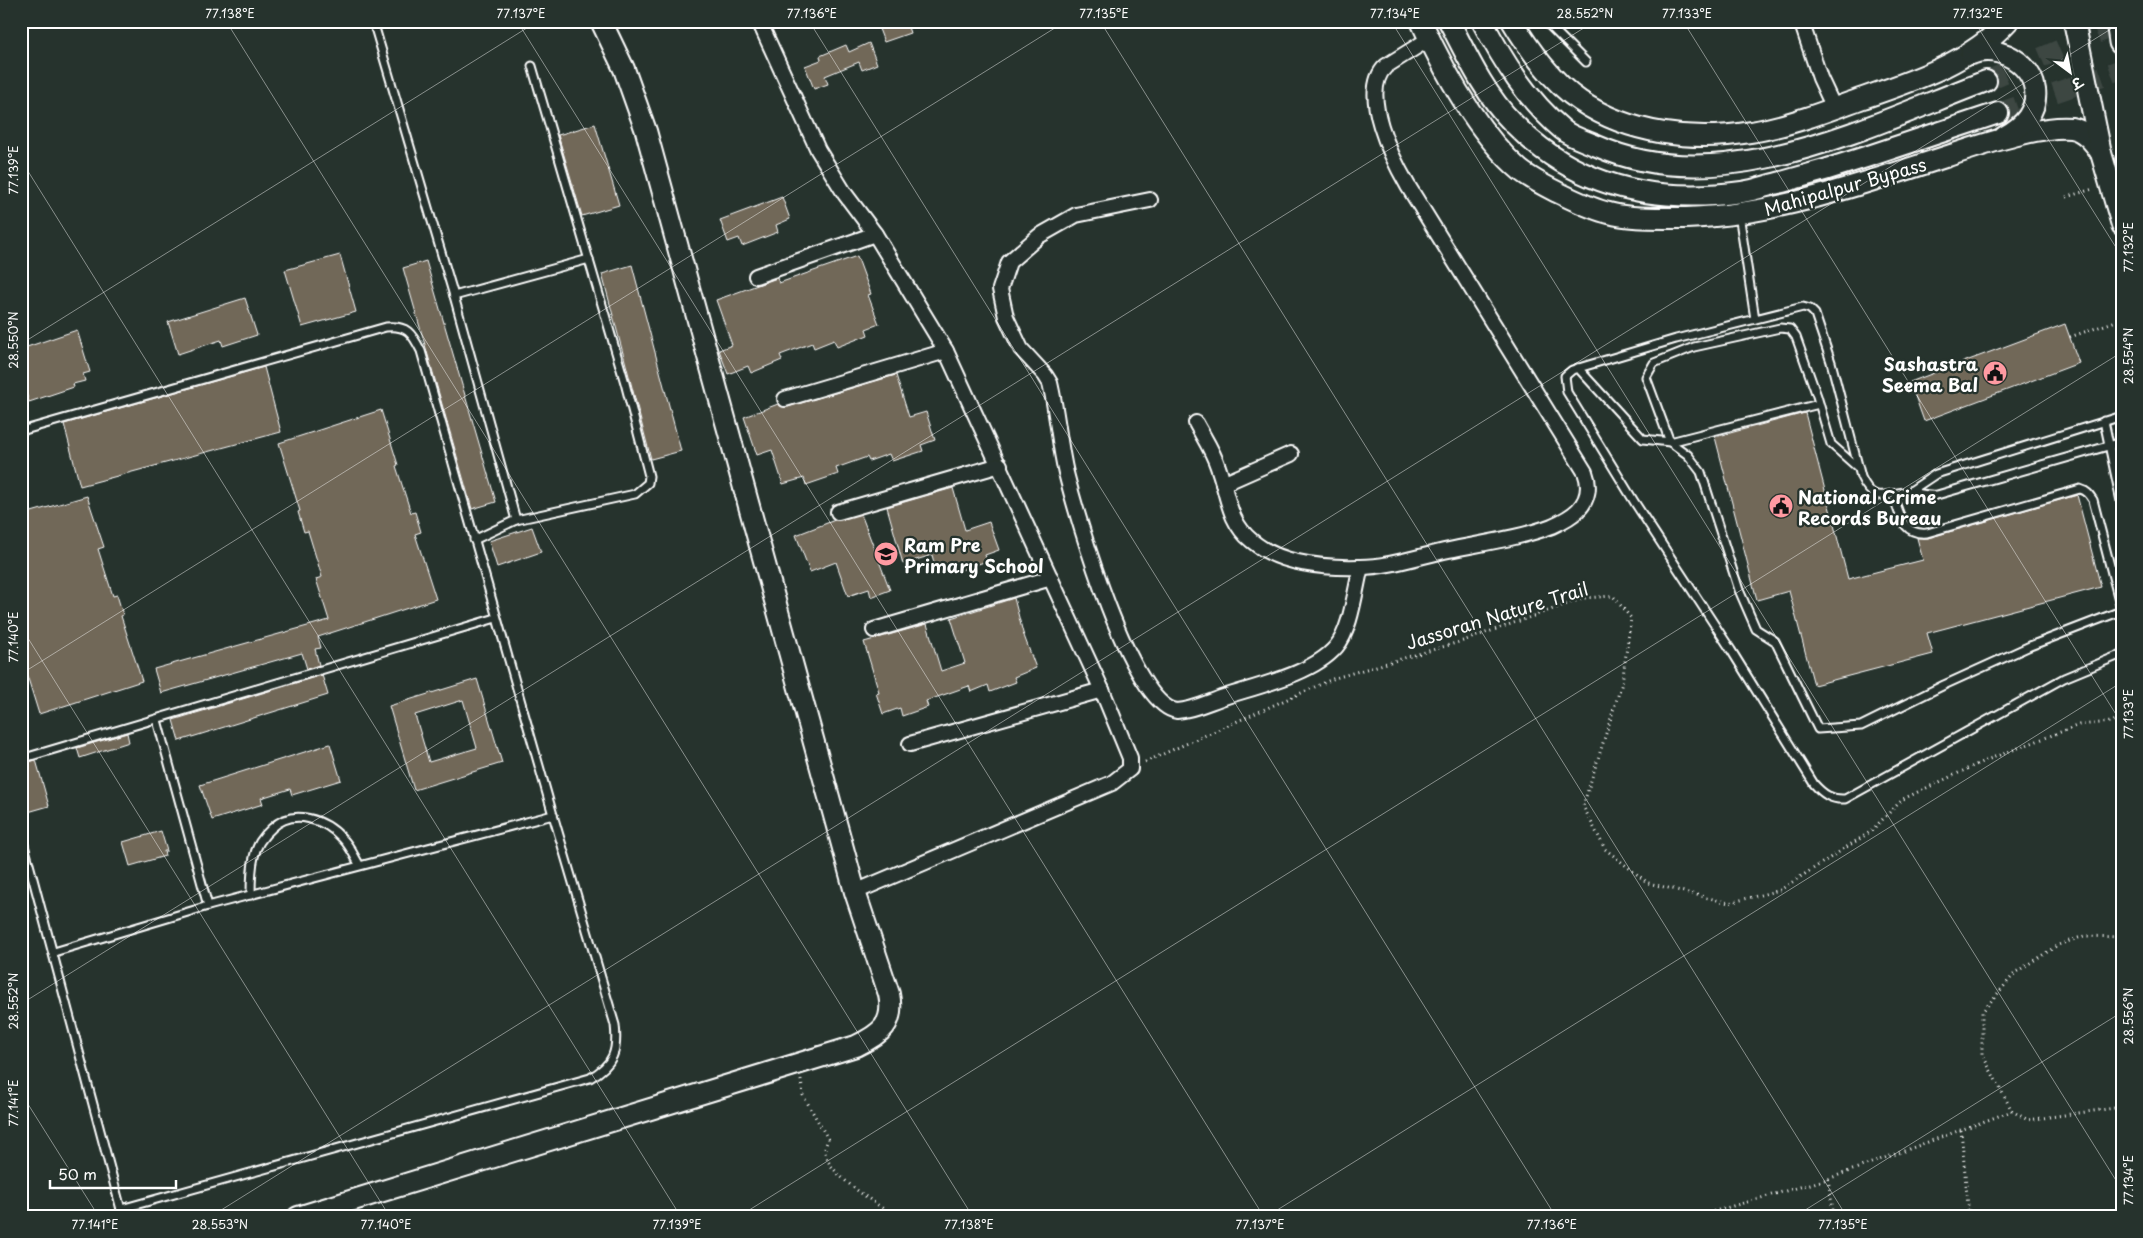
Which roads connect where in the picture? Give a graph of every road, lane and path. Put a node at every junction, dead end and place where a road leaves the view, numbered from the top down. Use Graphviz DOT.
graph roads {
  1 [pos="373,21"];
  2 [pos="601,21"];
  3 [pos="760,21"];
  4 [pos="1449,21"];
  5 [pos="1482,21"];
  6 [pos="1512,21"];
  7 [pos="1545,21"];
  8 [pos="1801,21"];
  9 [pos="2008,21"];
  10 [pos="2074,21"];
  11 [pos="2119,21"];
  12 [pos="1425,30"];
  13 [pos="2122,42"];
  14 [pos="1962,57"];
  15 [pos="1586,62"];
  16 [pos="532,66"];
  17 [pos="1986,81"];
  18 [pos="1834,108"];
  19 [pos="1998,113"];
  20 [pos="1998,140"];
  21 [pos="2101,153"];
  22 [pos="2110,184"];
  23 [pos="2066,197"];
  24 [pos="1150,200"];
  25 [pos="1739,214"];
  26 [pos="2122,225"];
  27 [pos="875,234"];
  28 [pos="589,259"];
  29 [pos="756,276"];
  30 [pos="454,296"];
  31 [pos="1755,319"];
  32 [pos="2122,319"];
  33 [pos="2070,337"];
  34 [pos="946,352"];
  35 [pos="1578,368"];
  36 [pos="785,399"];
  37 [pos="1819,404"];
  38 [pos="2122,416"];
  39 [pos="2104,422"];
  40 [pos="1196,423"];
  41 [pos="21,431"];
  42 [pos="1670,442"];
  43 [pos="2122,442"];
  44 [pos="2110,445"];
  45 [pos="1291,454"];
  46 [pos="1000,465"];
  47 [pos="1858,468"];
  48 [pos="1223,484"];
  49 [pos="1910,492"];
  50 [pos="2120,494"];
  51 [pos="1893,495"];
  52 [pos="2122,506"];
  53 [pos="838,512"];
  54 [pos="516,520"];
  55 [pos="474,540"];
  56 [pos="1361,567"];
  57 [pos="1051,578"];
  58 [pos="2122,612"];
  59 [pos="496,618"];
  60 [pos="874,630"];
  61 [pos="2122,654"];
  62 [pos="1102,690"];
  63 [pos="157,720"];
  64 [pos="2122,721"];
  65 [pos="910,744"];
  66 [pos="21,759"];
  67 [pos="1130,769"];
  68 [pos="552,815"];
  69 [pos="21,834"];
  70 [pos="359,864"];
  71 [pos="855,892"];
  72 [pos="252,895"];
  73 [pos="208,906"];
  74 [pos="2122,937"];
  75 [pos="54,952"];
  76 [pos="797,1063"];
  77 [pos="2122,1107"];
  78 [pos="2012,1111"];
  79 [pos="1961,1130"];
  80 [pos="1828,1179"];
  81 [pos="121,1209"];
  82 [pos="123,1217"];
  83 [pos="298,1217"];
  84 [pos="887,1217"];
  85 [pos="1694,1217"];
  86 [pos="1834,1217"];
  87 [pos="1969,1217"];
  1 -- 30 [label="lane"];
  2 -- 71 [label="street"];
  3 -- 27 [label="street"];
  4 -- 19 [label="street"];
  5 -- 17 [label="street"];
  6 -- 18 [label="street"];
  7 -- 15 [label="lane"];
  8 -- 18 [label="street"];
  9 -- 14 [label="street"];
  10 -- 21 [label="street"];
  11 -- 13 [label="highway"];
  12 -- 25 [label="street, Mahipalpur Bypass"];
  12 -- 56 [label="street"];
  14 -- 18 [label="street"];
  14 -- 20 [label="street"];
  16 -- 28 [label="lane"];
  20 -- 21 [label="street"];
  20 -- 25 [label="street, Mahipalpur Bypass"];
  21 -- 22 [label="street"];
  22 -- 23 [label="path"];
  22 -- 26 [label="street"];
  24 -- 56 [label="street"];
  25 -- 31 [label="lane"];
  27 -- 29 [label="street"];
  27 -- 34 [label="street"];
  28 -- 30 [label="lane"];
  28 -- 54 [label="lane"];
  30 -- 54 [label="lane"];
  31 -- 35 [label="lane"];
  31 -- 47 [label="lane"];
  32 -- 33 [label="path"];
  34 -- 36 [label="street"];
  34 -- 46 [label="street"];
  35 -- 42 [label="lane"];
  35 -- 61 [label="lane"];
  37 -- 42 [label="lane"];
  37 -- 42 [label="lane"];
  37 -- 47 [label="lane"];
  38 -- 39 [label="lane"];
  39 -- 44 [label="lane"];
  39 -- 49 [label="lane"];
  40 -- 48 [label="street"];
  41 -- 55 [label="lane"];
  42 -- 58 [label="lane"];
  43 -- 44 [label="lane"];
  44 -- 49 [label="lane"];
  44 -- 50 [label="lane"];
  45 -- 48 [label="street"];
  46 -- 53 [label="street"];
  46 -- 57 [label="street"];
  47 -- 51 [label="lane"];
  48 -- 56 [label="street"];
  49 -- 51 [label="lane"];
  50 -- 52 [label="lane"];
  51 -- 58 [label="lane"];
  54 -- 55 [label="lane"];
  55 -- 59 [label="lane"];
  57 -- 60 [label="street"];
  57 -- 62 [label="street"];
  59 -- 63 [label="lane"];
  59 -- 68 [label="lane"];
  62 -- 65 [label="street"];
  62 -- 67 [label="street"];
  63 -- 66 [label="lane"];
  63 -- 73 [label="lane"];
  64 -- 67 [label="path, Jassoran Nature Trail"];
  67 -- 71 [label="street"];
  68 -- 70 [label="lane"];
  68 -- 81 [label="lane"];
  69 -- 75 [label="lane"];
  70 -- 72 [label="lane"];
  70 -- 72 [label="lane"];
  71 -- 76 [label="street"];
  72 -- 73 [label="lane"];
  73 -- 75 [label="lane"];
  74 -- 78 [label="path"];
  75 -- 81 [label="lane"];
  76 -- 83 [label="street"];
  76 -- 84 [label="path"];
  77 -- 78 [label="path"];
  78 -- 79 [label="path"];
  79 -- 80 [label="path"];
  79 -- 87 [label="path"];
  80 -- 85 [label="path"];
  80 -- 86 [label="path"];
  81 -- 82 [label="lane"];
}
